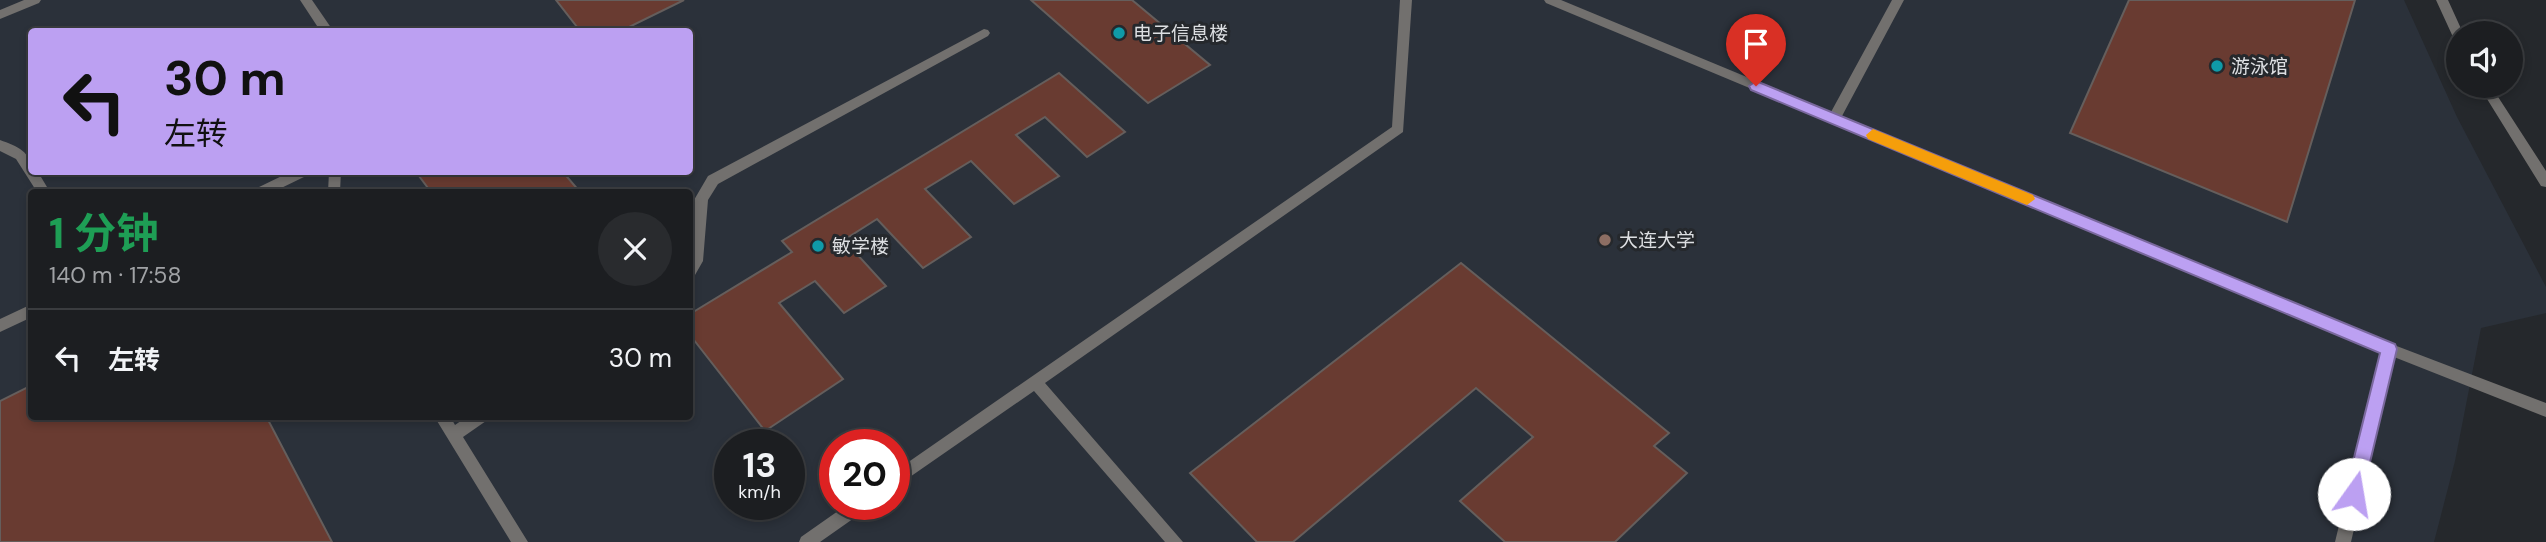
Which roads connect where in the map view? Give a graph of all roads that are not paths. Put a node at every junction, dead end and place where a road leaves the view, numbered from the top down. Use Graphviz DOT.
graph roads {
  1 [pos="35,0"];
  2 [pos="306,0"];
  3 [pos="1406,0"];
  4 [pos="1550,0"];
  5 [pos="1898,0"];
  6 [pos="2442,0"];
  7 [pos="0,15"];
  8 [pos="2452,21"];
  9 [pos="325,28"];
  10 [pos="984,33"];
  11 [pos="2493,98"];
  12 [pos="1834,118"];
  13 [pos="0,145"];
  14 [pos="28,166"];
  15 [pos="294,175"];
  16 [pos="2546,182"];
  17 [pos="268,189"];
  18 [pos="693,266"];
  19 [pos="28,312"];
  20 [pos="0,326"];
  21 [pos="2389,349"];
  22 [pos="1035,382"];
  23 [pos="2546,410"];
  24 [pos="443,420"];
  25 [pos="475,420"];
  26 [pos="452,436"];
  27 [pos="910,470"];
  28 [pos="838,520"];
  29 [pos="520,542"];
  30 [pos="807,542"];
  31 [pos="1175,542"];
  32 [pos="2343,542"];
  1 -- 7 [label="street"];
  2 -- 9 [label="street"];
  3 -- 22 [label="street"];
  4 -- 12 [label="street"];
  5 -- 12 [label="street"];
  6 -- 8 [label="street"];
  10 -- 18 [label="street"];
  11 -- 16 [label="street"];
  12 -- 21 [label="street"];
  13 -- 14 [label="street"];
  15 -- 17 [label="street"];
  19 -- 20 [label="street"];
  21 -- 23 [label="street"];
  21 -- 32 [label="street"];
  22 -- 27 [label="street"];
  22 -- 31 [label="street"];
  24 -- 26 [label="street"];
  25 -- 26 [label="street"];
  26 -- 29 [label="street"];
  28 -- 30 [label="street"];
}
